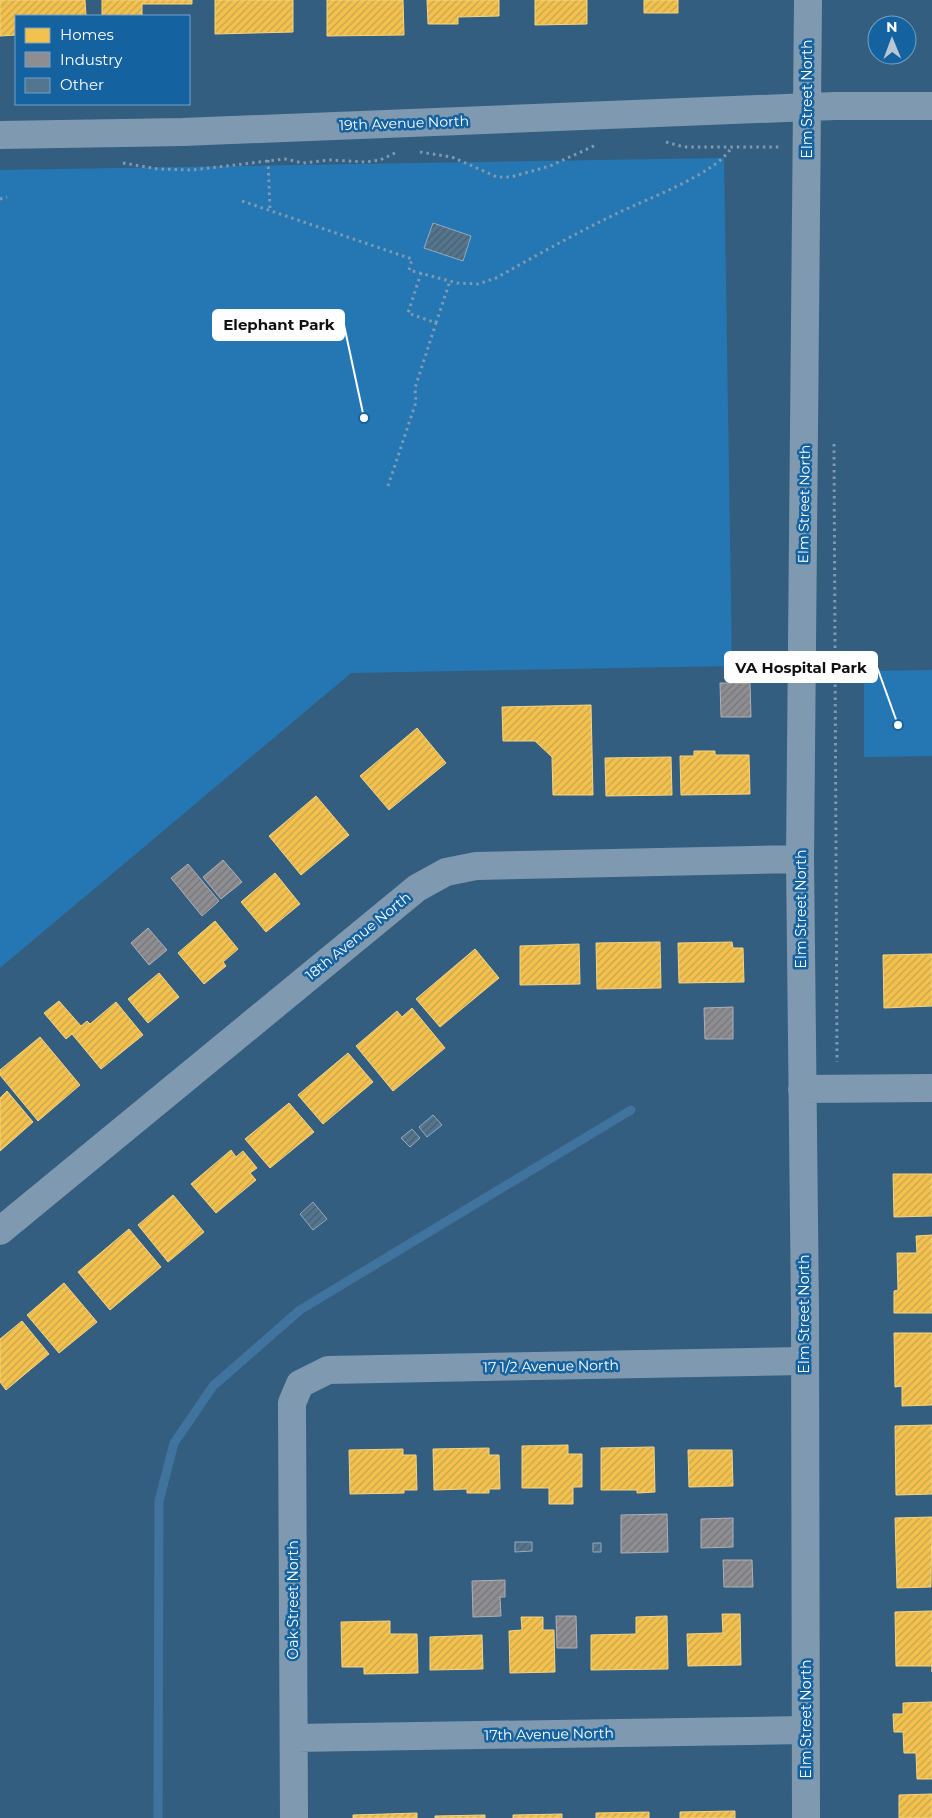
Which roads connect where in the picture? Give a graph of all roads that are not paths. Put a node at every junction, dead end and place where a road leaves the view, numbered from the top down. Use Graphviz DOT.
graph roads {
  1 [pos="808,0"];
  2 [pos="932,106"];
  3 [pos="807,109"];
  4 [pos="0,135"];
  5 [pos="800,859"];
  6 [pos="932,1088"];
  7 [pos="802,1089"];
  8 [pos="0,1231"];
  9 [pos="804,1361"];
  10 [pos="300,1384"];
  11 [pos="805,1730"];
  12 [pos="294,1738"];
  13 [pos="294,1818"];
  14 [pos="806,1818"];
  1 -- 3 [label="street, Elm Street North"];
  2 -- 3 [label="street, 19th Avenue North"];
  3 -- 4 [label="street, 19th Avenue North"];
  3 -- 5 [label="street, Elm Street North"];
  5 -- 7 [label="street, Elm Street North"];
  5 -- 8 [label="street, 18th Avenue North"];
  6 -- 7 [label="street"];
  7 -- 9 [label="street, Elm Street North"];
  9 -- 10 [label="street, 17 1/2 Avenue North"];
  9 -- 11 [label="street, Elm Street North"];
  10 -- 12 [label="street, Oak Street North"];
  11 -- 12 [label="street, 17th Avenue North"];
  11 -- 14 [label="street, Elm Street North"];
  12 -- 13 [label="street, Oak Street North"];
}
